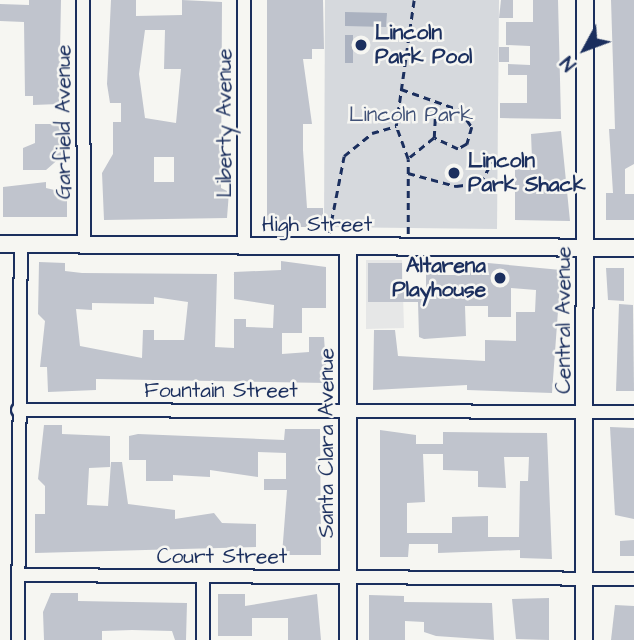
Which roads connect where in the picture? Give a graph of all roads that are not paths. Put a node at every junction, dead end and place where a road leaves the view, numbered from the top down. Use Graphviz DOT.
graph roads {
  1 [pos="83,0"];
  2 [pos="244,0"];
  3 [pos="585,0"];
  4 [pos="0,244"];
  5 [pos="21,244"];
  6 [pos="84,245"];
  7 [pos="244,245"];
  8 [pos="348,246"];
  9 [pos="584,247"];
  10 [pos="634,248"];
  11 [pos="19,410"];
  12 [pos="349,411"];
  13 [pos="585,412"];
  14 [pos="634,412"];
  15 [pos="19,575"];
  16 [pos="203,576"];
  17 [pos="348,577"];
  18 [pos="584,578"];
  19 [pos="634,579"];
  20 [pos="18,640"];
  21 [pos="203,640"];
  22 [pos="348,640"];
  23 [pos="584,640"];
  1 -- 6 [label="street, Garfield Avenue"];
  2 -- 7 [label="street, Liberty Avenue"];
  3 -- 9 [label="street, Central Avenue"];
  4 -- 5 [label="street, High Street"];
  5 -- 6 [label="street, High Street"];
  5 -- 11 [label="street"];
  6 -- 7 [label="street, High Street"];
  7 -- 8 [label="street, High Street"];
  8 -- 9 [label="street, High Street"];
  8 -- 12 [label="street, Santa Clara Avenue"];
  9 -- 10 [label="street, High Street"];
  9 -- 13 [label="street, Central Avenue"];
  11 -- 12 [label="street, Fountain Street"];
  11 -- 15 [label="street"];
  12 -- 13 [label="street, Fountain Street"];
  12 -- 17 [label="street, Santa Clara Avenue"];
  13 -- 14 [label="street, Fountain Street"];
  13 -- 18 [label="street, Central Avenue"];
  15 -- 16 [label="street, Court Street"];
  15 -- 20 [label="street"];
  16 -- 17 [label="street, Court Street"];
  16 -- 21 [label="street"];
  17 -- 18 [label="street, Court Street"];
  17 -- 22 [label="street, Santa Clara Avenue"];
  18 -- 19 [label="street, Court Street"];
  18 -- 23 [label="street, Central Avenue"];
}
